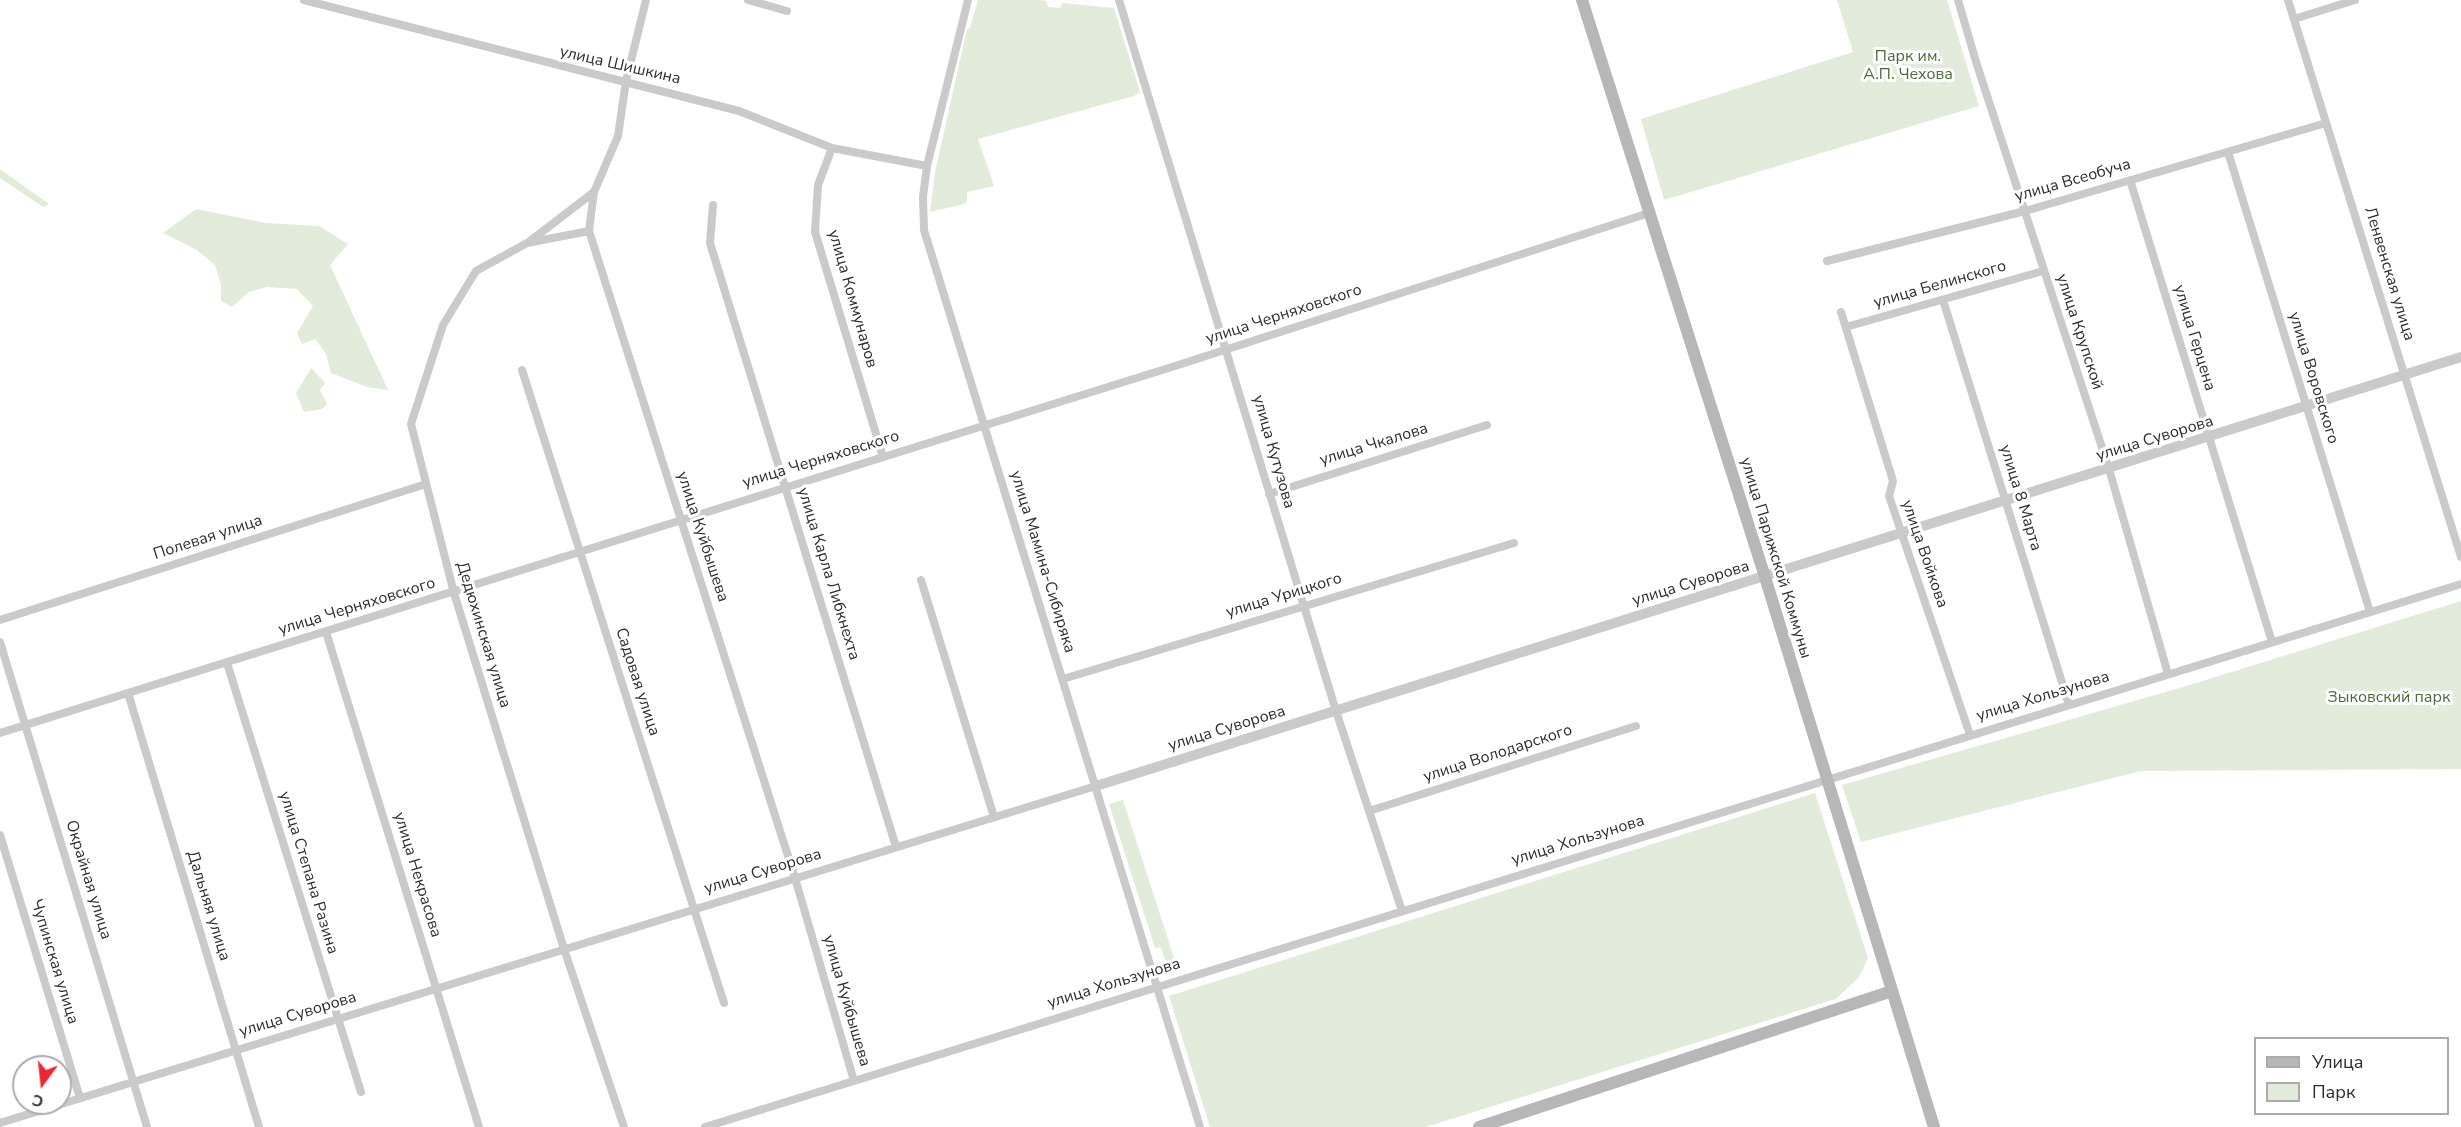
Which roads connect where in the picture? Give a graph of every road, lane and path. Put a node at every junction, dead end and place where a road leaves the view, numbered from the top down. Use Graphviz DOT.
graph roads {
  1 [pos="304,0"];
  2 [pos="646,0"];
  3 [pos="748,0"];
  4 [pos="968,0"];
  5 [pos="1119,0"];
  6 [pos="1582,0"];
  7 [pos="1958,0"];
  8 [pos="2288,0"];
  9 [pos="2355,0"];
  10 [pos="315,1"];
  11 [pos="787,11"];
  12 [pos="2294,19"];
  13 [pos="626,81"];
  14 [pos="2326,123"];
  15 [pos="832,148"];
  16 [pos="2228,152"];
  17 [pos="927,166"];
  18 [pos="2130,180"];
  19 [pos="594,192"];
  20 [pos="713,205"];
  21 [pos="2025,211"];
  22 [pos="1649,213"];
  23 [pos="589,231"];
  24 [pos="527,243"];
  25 [pos="1827,261"];
  26 [pos="2043,271"];
  27 [pos="1943,300"];
  28 [pos="1840,312"];
  29 [pos="1845,327"];
  30 [pos="1227,349"];
  31 [pos="2461,357"];
  32 [pos="522,370"];
  33 [pos="2405,376"];
  34 [pos="2306,407"];
  35 [pos="984,425"];
  36 [pos="1487,425"];
  37 [pos="2208,438"];
  38 [pos="883,457"];
  39 [pos="2109,469"];
  40 [pos="426,484"];
  41 [pos="785,487"];
  42 [pos="1269,494"];
  43 [pos="2006,501"];
  44 [pos="681,520"];
  45 [pos="1902,534"];
  46 [pos="1514,543"];
  47 [pos="580,552"];
  48 [pos="2461,556"];
  49 [pos="1765,577"];
  50 [pos="921,580"];
  51 [pos="2461,584"];
  52 [pos="454,593"];
  53 [pos="1304,606"];
  54 [pos="2370,612"];
  55 [pos="0,620"];
  56 [pos="326,632"];
  57 [pos="0,642"];
  58 [pos="2272,642"];
  59 [pos="227,663"];
  60 [pos="2168,674"];
  61 [pos="1063,679"];
  62 [pos="128,693"];
  63 [pos="2069,705"];
  64 [pos="1336,711"];
  65 [pos="25,726"];
  66 [pos="1636,726"];
  67 [pos="0,733"];
  68 [pos="1970,735"];
  69 [pos="1827,780"];
  70 [pos="1096,786"];
  71 [pos="1369,811"];
  72 [pos="994,817"];
  73 [pos="0,836"];
  74 [pos="896,847"];
  75 [pos="795,878"];
  76 [pos="694,909"];
  77 [pos="1402,910"];
  78 [pos="564,949"];
  79 [pos="1158,986"];
  80 [pos="436,988"];
  81 [pos="1892,991"];
  82 [pos="724,1003"];
  83 [pos="338,1019"];
  84 [pos="236,1050"];
  85 [pos="854,1081"];
  86 [pos="133,1082"];
  87 [pos="361,1092"];
  88 [pos="80,1098"];
  89 [pos="0,1123"];
  90 [pos="147,1127"];
  91 [pos="259,1127"];
  92 [pos="479,1127"];
  93 [pos="624,1127"];
  94 [pos="705,1127"];
  95 [pos="1200,1127"];
  96 [pos="1479,1127"];
  97 [pos="1934,1127"];
  1 -- 10 [label="street, улица Шишкина"];
  2 -- 13 [label="street, улица Куйбышева"];
  3 -- 11 [label="street"];
  4 -- 17 [label="street, улица Мамина-Сибиряка"];
  5 -- 30 [label="street, улица Кутузова"];
  6 -- 22 [label="main road, улица Парижской Коммуны"];
  7 -- 21 [label="street, улица Крупской"];
  8 -- 12 [label="street, Ленвенская улица"];
  9 -- 12 [label="street"];
  10 -- 13 [label="street, улица Шишкина"];
  12 -- 14 [label="street, Ленвенская улица"];
  13 -- 15 [label="street, улица Шишкина"];
  13 -- 19 [label="street, улица Куйбышева"];
  14 -- 16 [label="street, улица Всеобуча"];
  14 -- 33 [label="street, Ленвенская улица"];
  15 -- 17 [label="street, улица Шишкина"];
  15 -- 38 [label="street, улица Коммунаров"];
  16 -- 18 [label="street, улица Всеобуча"];
  16 -- 34 [label="street, улица Воровского"];
  17 -- 35 [label="street, улица Мамина-Сибиряка"];
  18 -- 21 [label="street, улица Всеобуча"];
  18 -- 37 [label="street, улица Герцена"];
  19 -- 23 [label="street, улица Куйбышева"];
  19 -- 24 [label="street"];
  20 -- 41 [label="street, улица Карла Либкнехта"];
  21 -- 25 [label="street, улица Всеобуча"];
  21 -- 26 [label="street, улица Крупской"];
  22 -- 30 [label="street, улица Черняховского"];
  22 -- 49 [label="main road, улица Парижской Коммуны"];
  23 -- 24 [label="street, Дедюхинская улица"];
  23 -- 44 [label="street, улица Куйбышева"];
  24 -- 40 [label="street, Дедюхинская улица"];
  26 -- 27 [label="street, улица Белинского"];
  26 -- 39 [label="street, улица Крупской"];
  27 -- 29 [label="street, улица Белинского"];
  27 -- 43 [label="street, улица 8 Марта"];
  28 -- 29 [label="street, улица Войкова"];
  29 -- 45 [label="street, улица Войкова"];
  30 -- 35 [label="street, улица Черняховского"];
  30 -- 42 [label="street, улица Кутузова"];
  31 -- 33 [label="street, улица Суворова"];
  32 -- 47 [label="street, Садовая улица"];
  33 -- 34 [label="street, улица Суворова"];
  33 -- 48 [label="street, Ленвенская улица"];
  34 -- 37 [label="street, улица Суворова"];
  34 -- 54 [label="street, улица Воровского"];
  35 -- 38 [label="street, улица Черняховского"];
  35 -- 61 [label="street, улица Мамина-Сибиряка"];
  36 -- 42 [label="street, улица Чкалова"];
  37 -- 39 [label="street, улица Суворова"];
  37 -- 58 [label="street, улица Герцена"];
  38 -- 41 [label="street, улица Черняховского"];
  39 -- 43 [label="street, улица Суворова"];
  39 -- 60 [label="street, улица Крупской"];
  40 -- 52 [label="street, Дедюхинская улица"];
  40 -- 55 [label="street, Полевая улица"];
  41 -- 44 [label="street, улица Черняховского"];
  41 -- 74 [label="street, улица Карла Либкнехта"];
  42 -- 53 [label="street, улица Кутузова"];
  43 -- 45 [label="street, улица Суворова"];
  43 -- 63 [label="street, улица 8 Марта"];
  44 -- 47 [label="street, улица Черняховского"];
  44 -- 75 [label="street, улица Куйбышева"];
  45 -- 49 [label="street, улица Суворова"];
  45 -- 68 [label="street, улица Войкова"];
  46 -- 53 [label="street, улица Урицкого"];
  47 -- 52 [label="street, улица Черняховского"];
  47 -- 76 [label="street, Садовая улица"];
  49 -- 64 [label="street, улица Суворова"];
  49 -- 69 [label="main road, улица Парижской Коммуны"];
  50 -- 72 [label="street"];
  51 -- 54 [label="street, улица Хользунова"];
  52 -- 56 [label="street, улица Черняховского"];
  52 -- 78 [label="street, Дедюхинская улица"];
  53 -- 61 [label="street, улица Урицкого"];
  53 -- 64 [label="street, улица Кутузова"];
  54 -- 58 [label="street, улица Хользунова"];
  56 -- 59 [label="street, улица Черняховского"];
  56 -- 80 [label="street, улица Некрасова"];
  57 -- 65 [label="street, Окрайная улица"];
  58 -- 60 [label="street, улица Хользунова"];
  59 -- 62 [label="street, улица Черняховского"];
  59 -- 83 [label="street, улица Степана Разина"];
  60 -- 63 [label="street, улица Хользунова"];
  61 -- 70 [label="street, улица Мамина-Сибиряка"];
  62 -- 65 [label="street, улица Черняховского"];
  62 -- 84 [label="street, Дальняя улица"];
  63 -- 68 [label="street, улица Хользунова"];
  64 -- 70 [label="street, улица Суворова"];
  64 -- 71 [label="street, улица Кутузова"];
  65 -- 67 [label="street, улица Черняховского"];
  65 -- 86 [label="street, Окрайная улица"];
  66 -- 71 [label="street, улица Володарского"];
  68 -- 69 [label="street, улица Хользунова"];
  69 -- 77 [label="street, улица Хользунова"];
  69 -- 81 [label="main road, улица Парижской Коммуны"];
  70 -- 72 [label="street, улица Суворова"];
  70 -- 79 [label="street, улица Мамина-Сибиряка"];
  71 -- 77 [label="street, улица Кутузова"];
  72 -- 74 [label="street, улица Суворова"];
  73 -- 88 [label="street, Чупинская улица"];
  74 -- 75 [label="street, улица Суворова"];
  75 -- 76 [label="street, улица Суворова"];
  75 -- 85 [label="street, улица Куйбышева"];
  76 -- 78 [label="street, улица Суворова"];
  76 -- 82 [label="street, Садовая улица"];
  77 -- 79 [label="street, улица Хользунова"];
  78 -- 80 [label="street, улица Суворова"];
  78 -- 93 [label="street, Дедюхинская улица"];
  79 -- 85 [label="street, улица Хользунова"];
  79 -- 95 [label="street, улица Мамина-Сибиряка"];
  80 -- 83 [label="street, улица Суворова"];
  80 -- 92 [label="street, улица Некрасова"];
  81 -- 96 [label="main road"];
  81 -- 97 [label="main road, улица Парижской Коммуны"];
  83 -- 84 [label="street, улица Суворова"];
  83 -- 87 [label="street, улица Степана Разина"];
  84 -- 86 [label="street, улица Суворова"];
  84 -- 91 [label="street, Дальняя улица"];
  85 -- 94 [label="street, улица Хользунова"];
  86 -- 88 [label="street, улица Суворова"];
  86 -- 90 [label="street, Окрайная улица"];
  88 -- 89 [label="street, улица Суворова"];
}
